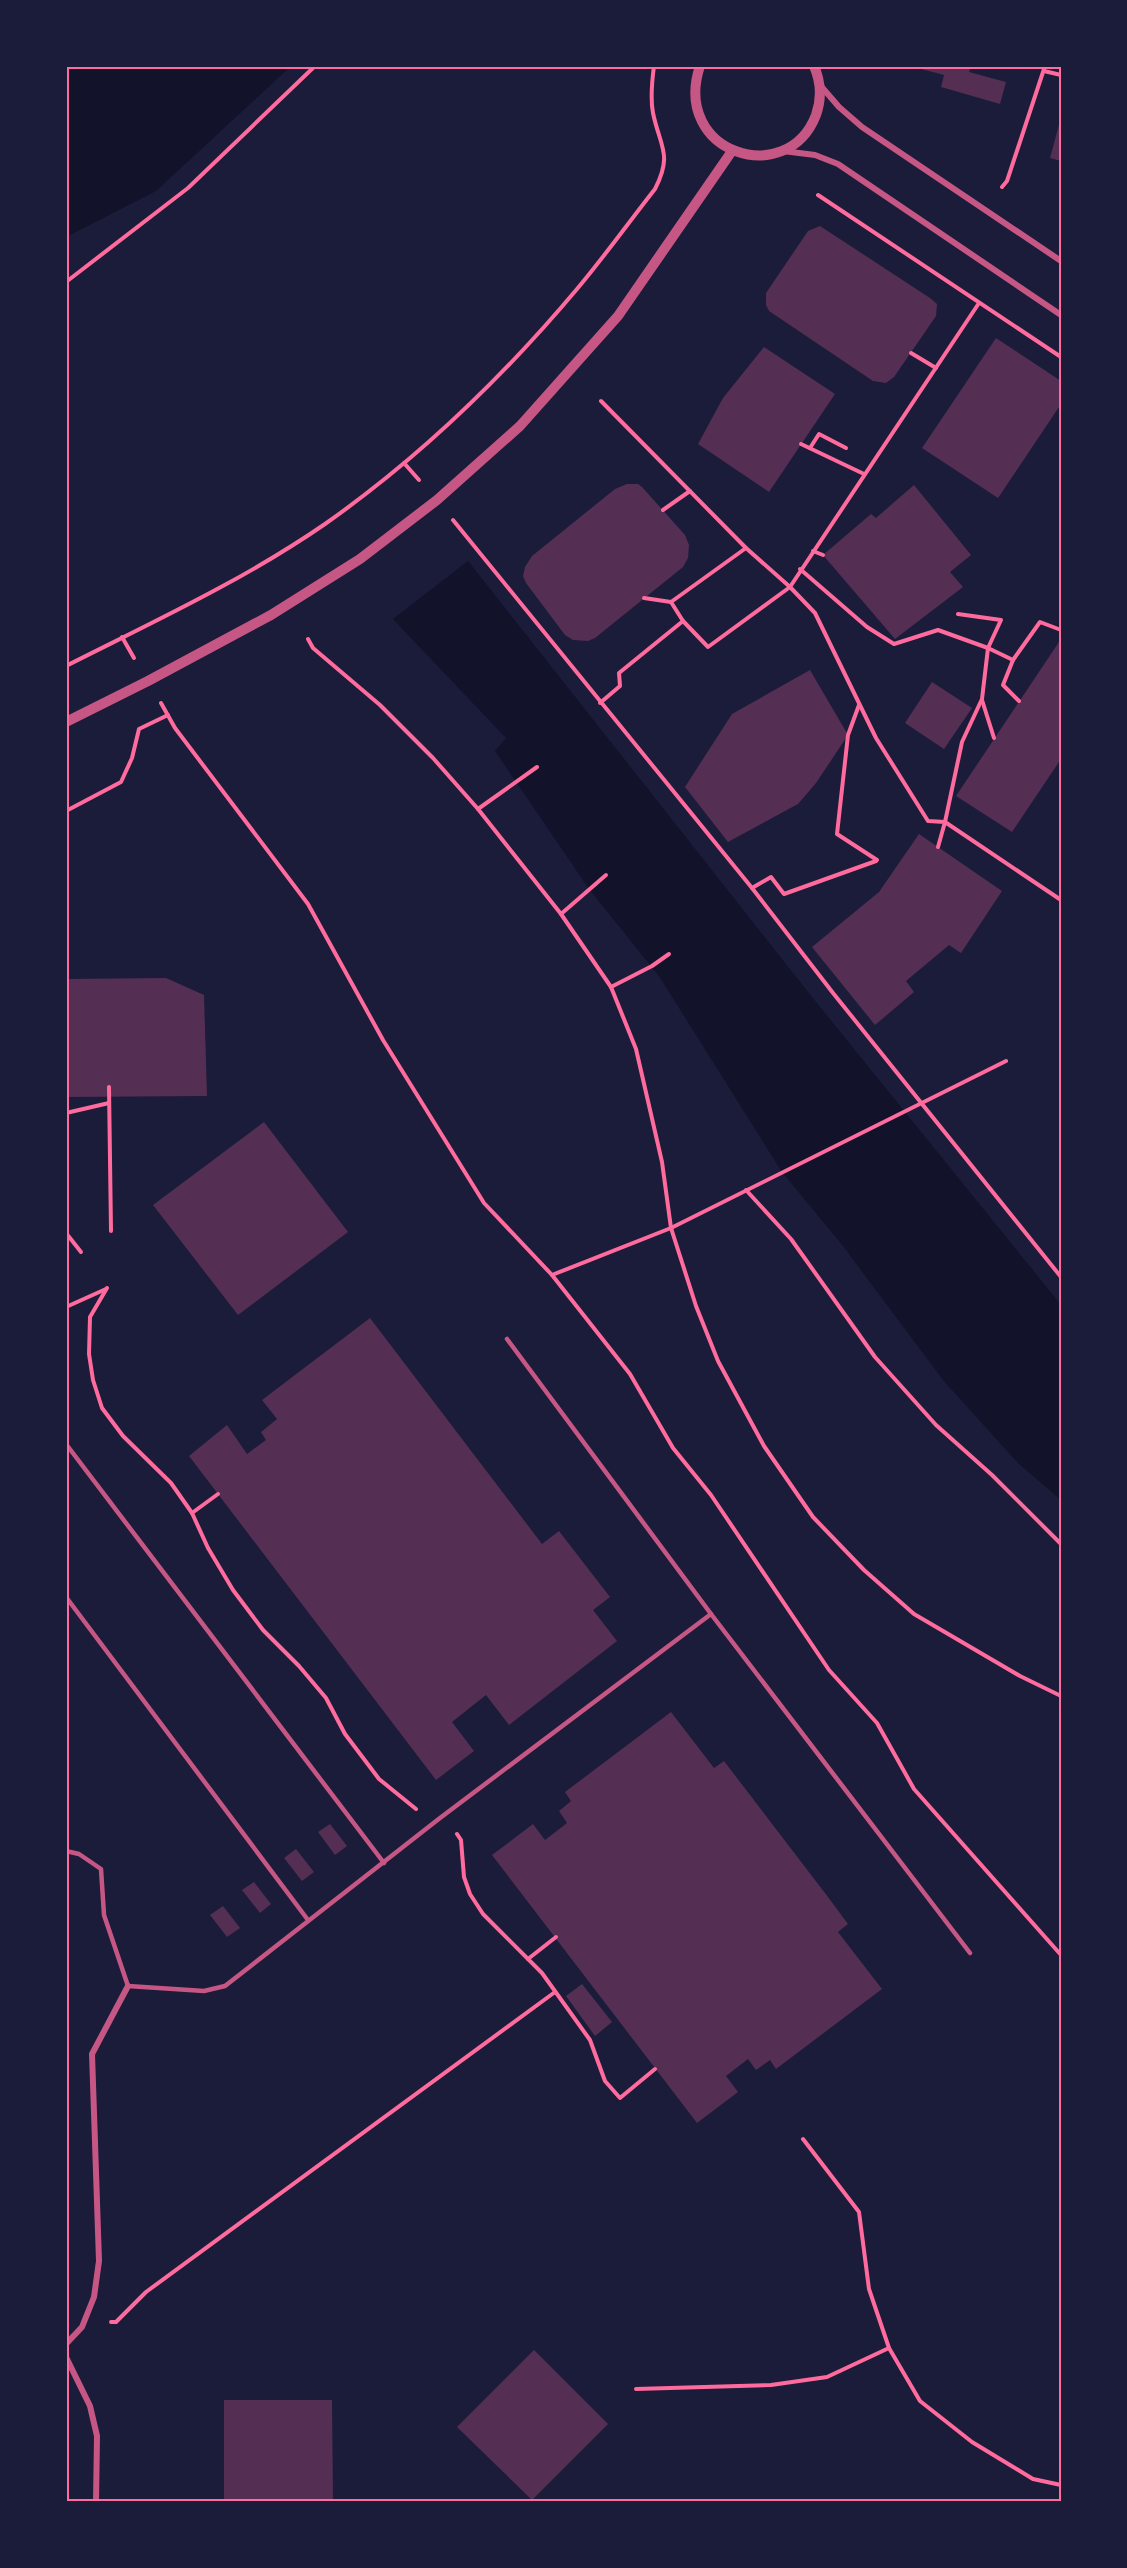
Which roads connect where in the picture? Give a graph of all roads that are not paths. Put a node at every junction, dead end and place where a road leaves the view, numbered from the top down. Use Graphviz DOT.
graph roads {
  1 [pos="700,66"];
  2 [pos="814,66"];
  3 [pos="820,85"];
  4 [pos="732,151"];
  5 [pos="783,151"];
  6 [pos="1061,261"];
  7 [pos="1061,315"];
  8 [pos="66,722"];
  9 [pos="507,1339"];
  10 [pos="66,1444"];
  11 [pos="66,1597"];
  12 [pos="711,1614"];
  13 [pos="66,1851"];
  14 [pos="384,1863"];
  15 [pos="308,1920"];
  16 [pos="970,1953"];
  17 [pos="128,1986"];
  18 [pos="66,2344"];
  19 [pos="66,2357"];
  20 [pos="96,2502"];
  1 -- 4 [label="street"];
  2 -- 3 [label="street"];
  3 -- 5 [label="street"];
  3 -- 6 [label="street"];
  4 -- 5 [label="street"];
  4 -- 8 [label="street"];
  5 -- 7 [label="street"];
  9 -- 12 [label="lane"];
  10 -- 14 [label="lane"];
  11 -- 15 [label="lane"];
  12 -- 14 [label="lane"];
  12 -- 16 [label="lane"];
  13 -- 17 [label="lane"];
  14 -- 15 [label="lane"];
  15 -- 17 [label="lane"];
  17 -- 18 [label="street"];
  19 -- 20 [label="street"];
}
